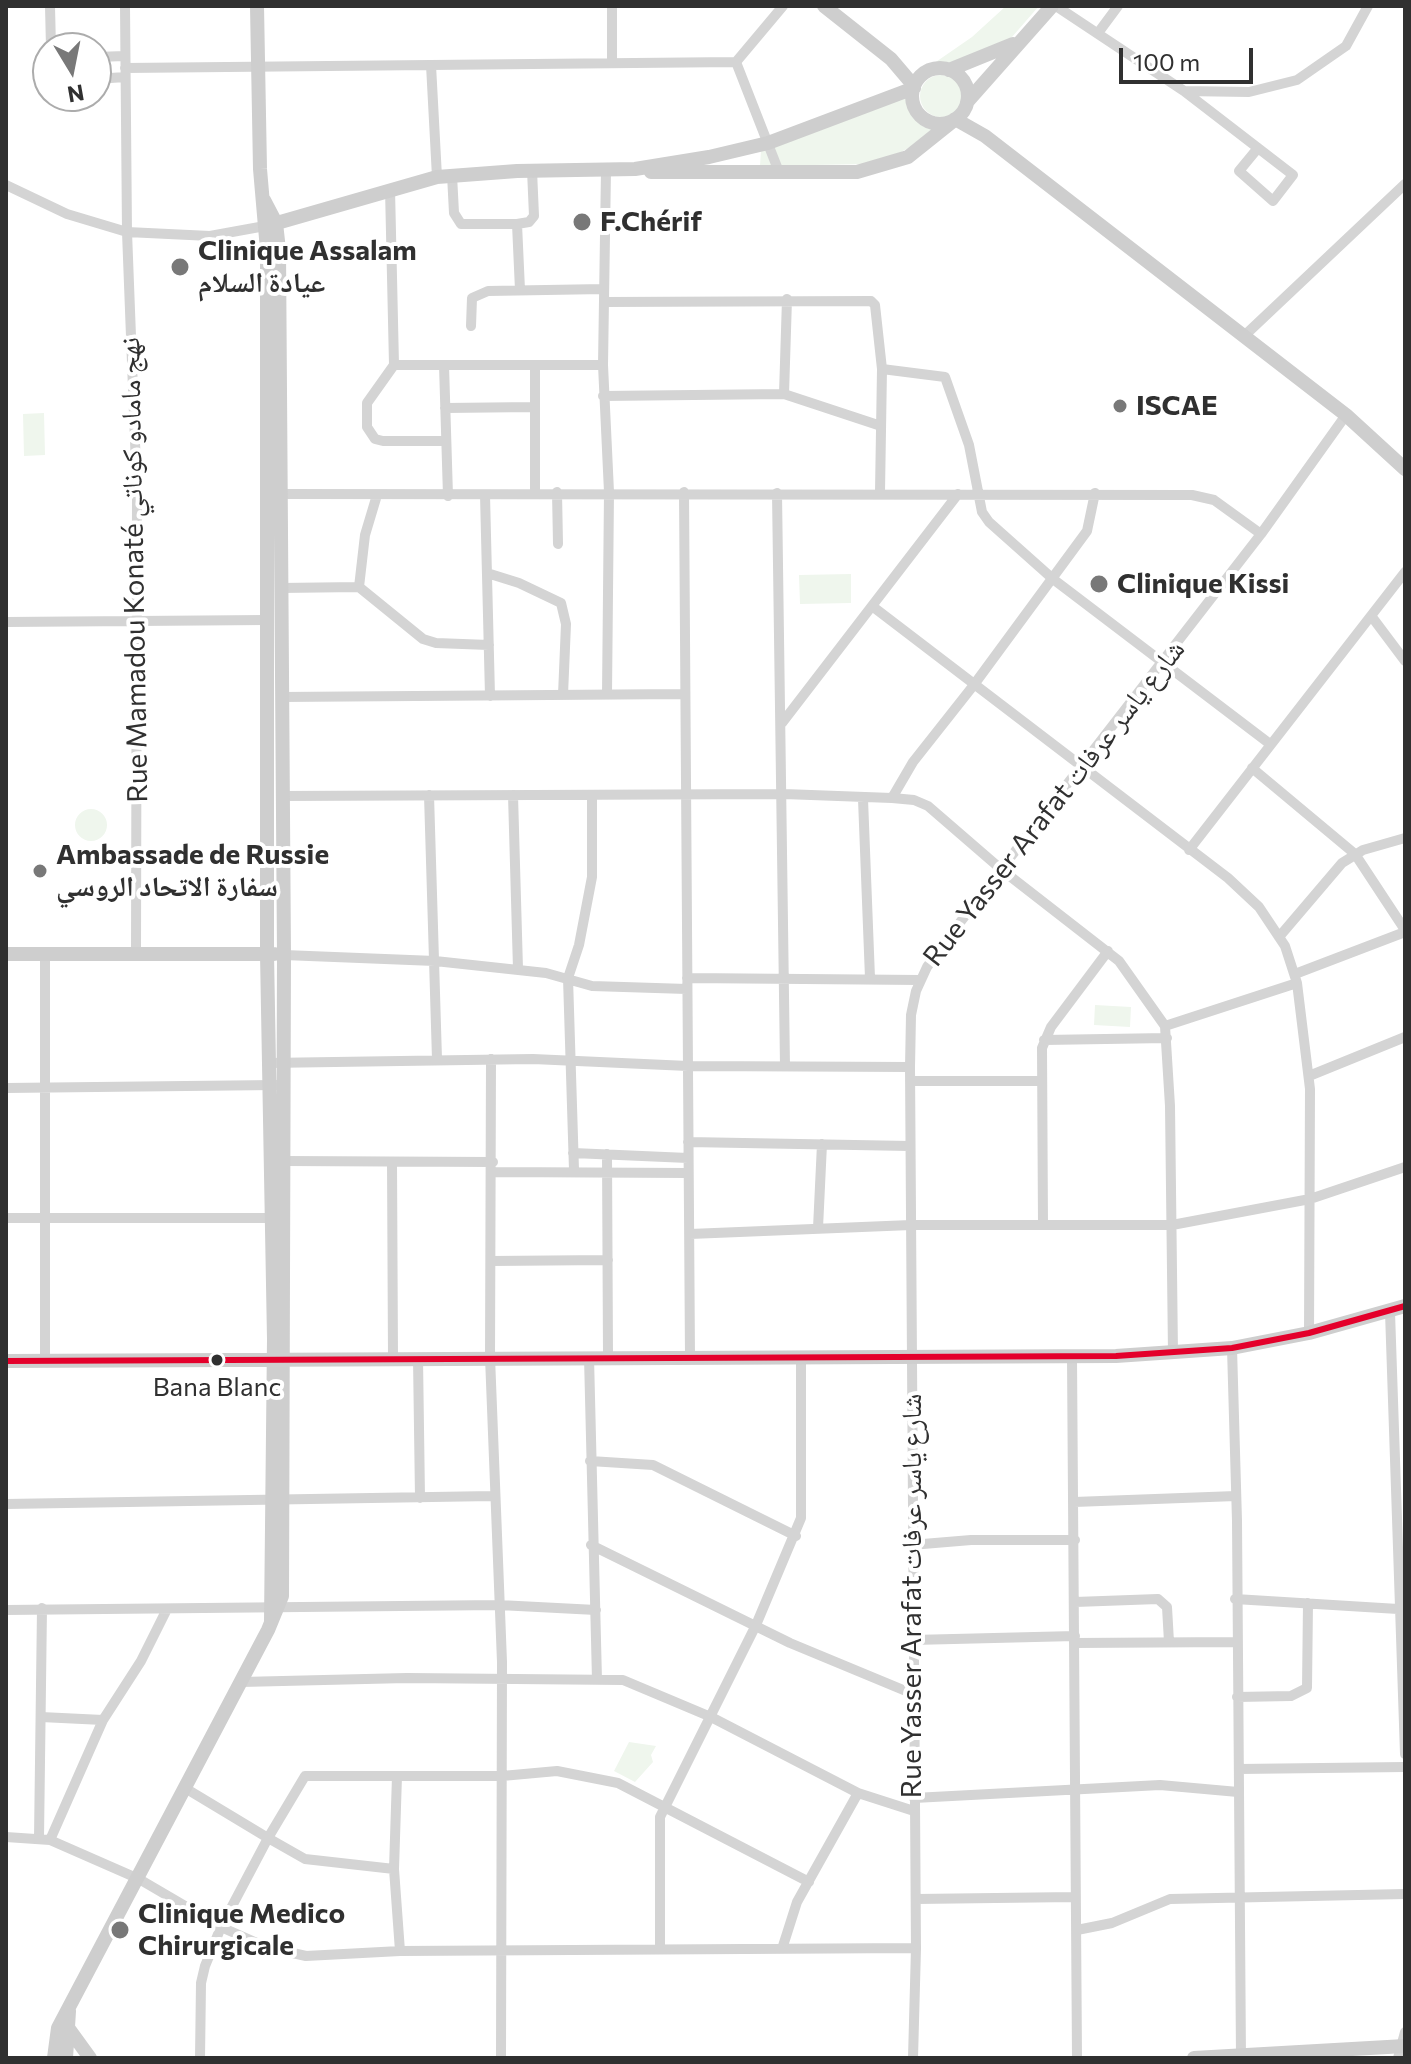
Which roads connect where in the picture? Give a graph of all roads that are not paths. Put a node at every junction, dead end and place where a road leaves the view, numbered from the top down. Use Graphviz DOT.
graph roads {
  1 [pos="50,6"];
  2 [pos="125,6"];
  3 [pos="257,6"];
  4 [pos="612,6"];
  5 [pos="783,6"];
  6 [pos="824,6"];
  7 [pos="1054,6"];
  8 [pos="1118,6"];
  9 [pos="1368,6"];
  10 [pos="51,32"];
  11 [pos="1098,33"];
  12 [pos="1021,40"];
  13 [pos="891,59"];
  14 [pos="736,62"];
  15 [pos="112,63"];
  16 [pos="612,63"];
  17 [pos="431,65"];
  18 [pos="125,67"];
  19 [pos="256,67"];
  20 [pos="949,70"];
  21 [pos="112,72"];
  22 [pos="925,73"];
  23 [pos="914,87"];
  24 [pos="1184,91"];
  25 [pos="960,113"];
  26 [pos="768,143"];
  27 [pos="1258,148"];
  28 [pos="635,169"];
  29 [pos="532,170"];
  30 [pos="606,170"];
  31 [pos="779,172"];
  32 [pos="445,176"];
  33 [pos="1405,184"];
  34 [pos="6,185"];
  35 [pos="390,189"];
  36 [pos="517,224"];
  37 [pos="270,225"];
  38 [pos="127,232"];
  39 [pos="604,289"];
  40 [pos="520,290"];
  41 [pos="787,299"];
  42 [pos="604,302"];
  43 [pos="471,326"];
  44 [pos="1243,337"];
  45 [pos="394,365"];
  46 [pos="444,365"];
  47 [pos="535,365"];
  48 [pos="603,365"];
  49 [pos="882,369"];
  50 [pos="784,394"];
  51 [pos="603,396"];
  52 [pos="534,407"];
  53 [pos="445,408"];
  54 [pos="1346,415"];
  55 [pos="881,426"];
  56 [pos="446,441"];
  57 [pos="1405,469"];
  58 [pos="557,492"];
  59 [pos="609,492"];
  60 [pos="684,492"];
  61 [pos="880,492"];
  62 [pos="535,493"];
  63 [pos="777,493"];
  64 [pos="979,493"];
  65 [pos="1095,493"];
  66 [pos="273,494"];
  67 [pos="958,494"];
  68 [pos="377,495"];
  69 [pos="485,495"];
  70 [pos="448,496"];
  71 [pos="1261,534"];
  72 [pos="558,544"];
  73 [pos="1405,572"];
  74 [pos="487,573"];
  75 [pos="1053,579"];
  76 [pos="359,587"];
  77 [pos="280,588"];
  78 [pos="872,606"];
  79 [pos="1372,617"];
  80 [pos="266,620"];
  81 [pos="6,622"];
  82 [pos="138,622"];
  83 [pos="489,645"];
  84 [pos="1405,661"];
  85 [pos="1162,663"];
  86 [pos="973,686"];
  87 [pos="607,694"];
  88 [pos="684,694"];
  89 [pos="563,695"];
  90 [pos="490,696"];
  91 [pos="281,697"];
  92 [pos="782,723"];
  93 [pos="1270,744"];
  94 [pos="1079,768"];
  95 [pos="1252,768"];
  96 [pos="784,794"];
  97 [pos="429,795"];
  98 [pos="513,795"];
  99 [pos="592,795"];
  100 [pos="686,795"];
  101 [pos="281,796"];
  102 [pos="892,798"];
  103 [pos="863,799"];
  104 [pos="1405,838"];
  105 [pos="1189,850"];
  106 [pos="1355,854"];
  107 [pos="1002,870"];
  108 [pos="1405,931"];
  109 [pos="1279,937"];
  110 [pos="1108,951"];
  111 [pos="6,954"];
  112 [pos="45,954"];
  113 [pos="267,954"];
  114 [pos="284,955"];
  115 [pos="136,956"];
  116 [pos="435,961"];
  117 [pos="518,969"];
  118 [pos="785,977"];
  119 [pos="568,978"];
  120 [pos="870,978"];
  121 [pos="1296,978"];
  122 [pos="920,980"];
  123 [pos="687,983"];
  124 [pos="1165,1026"];
  125 [pos="1405,1037"];
  126 [pos="1167,1038"];
  127 [pos="1044,1040"];
  128 [pos="437,1059"];
  129 [pos="491,1059"];
  130 [pos="573,1060"];
  131 [pos="275,1063"];
  132 [pos="688,1066"];
  133 [pos="785,1066"];
  134 [pos="910,1067"];
  135 [pos="1309,1076"];
  136 [pos="910,1081"];
  137 [pos="1040,1081"];
  138 [pos="275,1085"];
  139 [pos="45,1087"];
  140 [pos="6,1088"];
  141 [pos="688,1142"];
  142 [pos="822,1144"];
  143 [pos="910,1146"];
  144 [pos="573,1153"];
  145 [pos="607,1154"];
  146 [pos="688,1158"];
  147 [pos="284,1161"];
  148 [pos="392,1162"];
  149 [pos="493,1167"];
  150 [pos="1405,1167"];
  151 [pos="574,1170"];
  152 [pos="607,1171"];
  153 [pos="688,1173"];
  154 [pos="1310,1199"];
  155 [pos="45,1217"];
  156 [pos="6,1218"];
  157 [pos="270,1218"];
  158 [pos="911,1225"];
  159 [pos="1043,1225"];
  160 [pos="1172,1225"];
  161 [pos="818,1228"];
  162 [pos="690,1234"];
  163 [pos="608,1260"];
  164 [pos="491,1261"];
  165 [pos="1405,1306"];
  166 [pos="1390,1312"];
  167 [pos="1309,1333"];
  168 [pos="1232,1348"];
  169 [pos="1173,1353"];
  170 [pos="608,1356"];
  171 [pos="690,1356"];
  172 [pos="801,1356"];
  173 [pos="490,1357"];
  174 [pos="589,1357"];
  175 [pos="910,1357"];
  176 [pos="393,1358"];
  177 [pos="418,1358"];
  178 [pos="1072,1358"];
  179 [pos="279,1359"];
  180 [pos="6,1361"];
  181 [pos="45,1361"];
  182 [pos="1400,1441"];
  183 [pos="590,1461"];
  184 [pos="493,1496"];
  185 [pos="1236,1496"];
  186 [pos="420,1498"];
  187 [pos="278,1500"];
  188 [pos="1074,1502"];
  189 [pos="6,1504"];
  190 [pos="796,1536"];
  191 [pos="1400,1539"];
  192 [pos="1075,1540"];
  193 [pos="591,1545"];
  194 [pos="911,1545"];
  195 [pos="1235,1599"];
  196 [pos="1075,1602"];
  197 [pos="1308,1603"];
  198 [pos="499,1605"];
  199 [pos="42,1608"];
  200 [pos="167,1609"];
  201 [pos="1398,1609"];
  202 [pos="6,1610"];
  203 [pos="596,1610"];
  204 [pos="274,1612"];
  205 [pos="756,1625"];
  206 [pos="1402,1633"];
  207 [pos="913,1640"];
  208 [pos="1074,1640"];
  209 [pos="1169,1642"];
  210 [pos="1236,1642"];
  211 [pos="597,1680"];
  212 [pos="501,1681"];
  213 [pos="241,1682"];
  214 [pos="913,1694"];
  215 [pos="1237,1697"];
  216 [pos="41,1717"];
  217 [pos="711,1717"];
  218 [pos="103,1720"];
  219 [pos="1405,1754"];
  220 [pos="1405,1767"];
  221 [pos="1239,1769"];
  222 [pos="397,1776"];
  223 [pos="502,1776"];
  224 [pos="185,1788"];
  225 [pos="1075,1788"];
  226 [pos="1238,1792"];
  227 [pos="858,1793"];
  228 [pos="914,1798"];
  229 [pos="665,1806"];
  230 [pos="914,1811"];
  231 [pos="6,1837"];
  232 [pos="268,1838"];
  233 [pos="45,1839"];
  234 [pos="394,1869"];
  235 [pos="139,1879"];
  236 [pos="809,1882"];
  237 [pos="1405,1894"];
  238 [pos="1238,1895"];
  239 [pos="1075,1897"];
  240 [pos="916,1899"];
  241 [pos="221,1927"];
  242 [pos="1077,1930"];
  243 [pos="916,1948"];
  244 [pos="660,1949"];
  245 [pos="782,1949"];
  246 [pos="400,1951"];
  247 [pos="502,1952"];
  248 [pos="64,2028"];
  249 [pos="1402,2046"];
  250 [pos="41,2058"];
  251 [pos="54,2058"];
  252 [pos="66,2058"];
  253 [pos="90,2058"];
  254 [pos="200,2058"];
  255 [pos="501,2058"];
  256 [pos="913,2058"];
  257 [pos="1077,2058"];
  258 [pos="1194,2058"];
  259 [pos="1241,2058"];
  1 -- 10 [label="street"];
  2 -- 18 [label="street, Rue Mamadou Konaté نهج مامادو كوناتي"];
  3 -- 19 [label="street"];
  4 -- 16 [label="street"];
  5 -- 14 [label="street"];
  6 -- 13 [label="street"];
  7 -- 11 [label="street"];
  7 -- 12 [label="street"];
  8 -- 11 [label="street"];
  9 -- 24 [label="street"];
  11 -- 24 [label="street"];
  12 -- 20 [label="street"];
  12 -- 25 [label="street"];
  13 -- 22 [label="street"];
  13 -- 23 [label="street"];
  14 -- 16 [label="street"];
  14 -- 26 [label="street"];
  15 -- 18 [label="street"];
  16 -- 17 [label="street"];
  17 -- 19 [label="street"];
  17 -- 32 [label="street"];
  18 -- 19 [label="street"];
  18 -- 21 [label="street"];
  18 -- 38 [label="street, Rue Mamadou Konaté نهج مامادو كوناتي"];
  19 -- 37 [label="street"];
  20 -- 22 [label="street"];
  20 -- 25 [label="street"];
  22 -- 23 [label="street"];
  23 -- 25 [label="street"];
  23 -- 26 [label="street"];
  24 -- 27 [label="street"];
  25 -- 31 [label="street"];
  25 -- 44 [label="street"];
  26 -- 28 [label="street"];
  26 -- 31 [label="street"];
  27 -- 27 [label="street"];
  28 -- 30 [label="street"];
  28 -- 31 [label="street"];
  29 -- 30 [label="street"];
  29 -- 32 [label="street"];
  29 -- 36 [label="street"];
  30 -- 39 [label="street"];
  32 -- 35 [label="street"];
  32 -- 36 [label="street"];
  33 -- 44 [label="street"];
  34 -- 38 [label="street"];
  35 -- 37 [label="street"];
  35 -- 45 [label="street"];
  36 -- 40 [label="street"];
  37 -- 38 [label="street"];
  37 -- 66 [label="street"];
  38 -- 82 [label="street, Rue Mamadou Konaté نهج مامادو كوناتي"];
  39 -- 40 [label="street"];
  39 -- 42 [label="street"];
  40 -- 43 [label="street"];
  41 -- 42 [label="street"];
  41 -- 49 [label="street"];
  41 -- 50 [label="street"];
  42 -- 48 [label="street"];
  44 -- 54 [label="street"];
  45 -- 46 [label="street"];
  45 -- 56 [label="street"];
  46 -- 47 [label="street"];
  46 -- 53 [label="street"];
  47 -- 48 [label="street"];
  47 -- 52 [label="street"];
  48 -- 51 [label="street"];
  49 -- 55 [label="street"];
  49 -- 64 [label="street"];
  50 -- 51 [label="street"];
  50 -- 55 [label="street"];
  51 -- 59 [label="street"];
  52 -- 53 [label="street"];
  52 -- 62 [label="street"];
  53 -- 56 [label="street"];
  54 -- 57 [label="street"];
  54 -- 71 [label="street, Rue Yasser Arafat شارع ياسر عرفات"];
  55 -- 61 [label="street"];
  56 -- 70 [label="street"];
  58 -- 59 [label="street"];
  58 -- 62 [label="street"];
  58 -- 72 [label="street"];
  59 -- 60 [label="street"];
  59 -- 87 [label="street"];
  60 -- 63 [label="street"];
  60 -- 88 [label="street"];
  61 -- 63 [label="street"];
  61 -- 67 [label="street"];
  62 -- 69 [label="street"];
  63 -- 92 [label="street"];
  64 -- 65 [label="street"];
  64 -- 67 [label="street"];
  64 -- 75 [label="street"];
  65 -- 71 [label="street"];
  65 -- 75 [label="street"];
  66 -- 68 [label="street"];
  66 -- 77 [label="street"];
  66 -- 80 [label="street"];
  67 -- 78 [label="street"];
  68 -- 70 [label="street"];
  68 -- 76 [label="street"];
  69 -- 70 [label="street"];
  69 -- 74 [label="street"];
  71 -- 85 [label="street, Rue Yasser Arafat شارع ياسر عرفات"];
  73 -- 79 [label="street"];
  74 -- 83 [label="street"];
  74 -- 89 [label="street"];
  75 -- 85 [label="street"];
  75 -- 86 [label="street"];
  76 -- 77 [label="street"];
  76 -- 83 [label="street"];
  77 -- 91 [label="street"];
  78 -- 86 [label="street"];
  78 -- 92 [label="street"];
  79 -- 84 [label="street"];
  79 -- 93 [label="street"];
  80 -- 82 [label="street"];
  80 -- 113 [label="street"];
  81 -- 82 [label="street"];
  82 -- 115 [label="street, Rue Mamadou Konaté نهج مامادو كوناتي"];
  83 -- 90 [label="street"];
  85 -- 93 [label="street"];
  85 -- 94 [label="street, Rue Yasser Arafat شارع ياسر عرفات"];
  86 -- 94 [label="street"];
  86 -- 102 [label="street"];
  87 -- 88 [label="street"];
  87 -- 89 [label="street"];
  88 -- 100 [label="street"];
  89 -- 90 [label="street"];
  90 -- 91 [label="street"];
  91 -- 101 [label="street"];
  92 -- 96 [label="street"];
  93 -- 95 [label="street"];
  94 -- 105 [label="street"];
  94 -- 107 [label="street, Rue Yasser Arafat شارع ياسر عرفات"];
  95 -- 105 [label="street"];
  95 -- 106 [label="street"];
  96 -- 100 [label="street"];
  96 -- 103 [label="street"];
  96 -- 118 [label="street"];
  97 -- 98 [label="street"];
  97 -- 101 [label="street"];
  97 -- 116 [label="street"];
  98 -- 99 [label="street"];
  98 -- 117 [label="street"];
  99 -- 100 [label="street"];
  99 -- 119 [label="street"];
  100 -- 123 [label="street"];
  101 -- 114 [label="street"];
  102 -- 103 [label="street"];
  102 -- 107 [label="street"];
  103 -- 120 [label="street"];
  104 -- 106 [label="street"];
  105 -- 109 [label="street"];
  106 -- 108 [label="street"];
  106 -- 109 [label="street"];
  107 -- 110 [label="street"];
  107 -- 122 [label="street, Rue Yasser Arafat شارع ياسر عرفات"];
  108 -- 121 [label="street"];
  109 -- 121 [label="street"];
  110 -- 124 [label="street"];
  110 -- 127 [label="street"];
  111 -- 112 [label="street"];
  112 -- 115 [label="street"];
  112 -- 139 [label="street"];
  113 -- 114 [label="street"];
  113 -- 115 [label="street"];
  113 -- 131 [label="street"];
  114 -- 116 [label="street"];
  114 -- 131 [label="street"];
  116 -- 117 [label="street"];
  116 -- 128 [label="street"];
  117 -- 119 [label="street"];
  118 -- 120 [label="street"];
  118 -- 123 [label="street"];
  118 -- 133 [label="street"];
  119 -- 123 [label="street"];
  119 -- 130 [label="street"];
  120 -- 122 [label="street"];
  121 -- 124 [label="street"];
  121 -- 135 [label="street"];
  122 -- 134 [label="street, Rue Yasser Arafat شارع ياسر عرفات"];
  123 -- 132 [label="street"];
  124 -- 126 [label="street"];
  125 -- 135 [label="street"];
  126 -- 127 [label="street"];
  126 -- 160 [label="street"];
  127 -- 137 [label="street"];
  128 -- 129 [label="street"];
  128 -- 131 [label="street"];
  129 -- 130 [label="street"];
  129 -- 149 [label="street"];
  130 -- 132 [label="street"];
  130 -- 144 [label="street"];
  131 -- 138 [label="street"];
  132 -- 133 [label="street"];
  132 -- 141 [label="street"];
  133 -- 134 [label="street"];
  134 -- 136 [label="street, Rue Yasser Arafat شارع ياسر عرفات"];
  135 -- 154 [label="street"];
  136 -- 137 [label="street"];
  136 -- 143 [label="street, Rue Yasser Arafat شارع ياسر عرفات"];
  137 -- 159 [label="street"];
  138 -- 139 [label="street"];
  138 -- 147 [label="street"];
  138 -- 157 [label="street"];
  139 -- 140 [label="street"];
  139 -- 155 [label="street"];
  141 -- 142 [label="street"];
  141 -- 146 [label="street"];
  142 -- 143 [label="street"];
  142 -- 161 [label="street"];
  143 -- 158 [label="street, Rue Yasser Arafat شارع ياسر عرفات"];
  144 -- 145 [label="street"];
  144 -- 151 [label="street"];
  145 -- 146 [label="street"];
  145 -- 152 [label="street"];
  146 -- 153 [label="street"];
  147 -- 148 [label="street"];
  147 -- 179 [label="street"];
  148 -- 149 [label="street"];
  148 -- 176 [label="street"];
  149 -- 151 [label="street"];
  149 -- 164 [label="street"];
  150 -- 154 [label="street"];
  151 -- 152 [label="street"];
  152 -- 153 [label="street"];
  152 -- 163 [label="street"];
  153 -- 162 [label="street"];
  154 -- 160 [label="street"];
  154 -- 167 [label="street"];
  155 -- 156 [label="street"];
  155 -- 157 [label="street"];
  155 -- 181 [label="street"];
  157 -- 179 [label="street"];
  158 -- 159 [label="street"];
  158 -- 161 [label="street"];
  158 -- 175 [label="street, Rue Yasser Arafat شارع ياسر عرفات"];
  159 -- 160 [label="street"];
  160 -- 169 [label="street"];
  161 -- 162 [label="street"];
  162 -- 171 [label="street"];
  163 -- 164 [label="street"];
  163 -- 170 [label="street"];
  164 -- 173 [label="street"];
  165 -- 166 [label="street"];
  166 -- 167 [label="street"];
  166 -- 182 [label="street"];
  167 -- 168 [label="street"];
  168 -- 169 [label="street"];
  168 -- 185 [label="street"];
  169 -- 178 [label="street"];
  170 -- 171 [label="street"];
  170 -- 174 [label="street"];
  171 -- 172 [label="street"];
  172 -- 175 [label="street"];
  172 -- 190 [label="street"];
  173 -- 174 [label="street"];
  173 -- 177 [label="street"];
  173 -- 184 [label="street"];
  174 -- 183 [label="street"];
  175 -- 178 [label="street"];
  175 -- 194 [label="street, Rue Yasser Arafat شارع ياسر عرفات"];
  176 -- 177 [label="street"];
  176 -- 179 [label="street"];
  177 -- 186 [label="street"];
  178 -- 188 [label="street"];
  179 -- 181 [label="street"];
  179 -- 187 [label="street"];
  180 -- 181 [label="street"];
  182 -- 191 [label="street"];
  183 -- 190 [label="street"];
  183 -- 193 [label="street"];
  184 -- 186 [label="street"];
  184 -- 198 [label="street"];
  185 -- 188 [label="street"];
  185 -- 195 [label="street"];
  186 -- 187 [label="street"];
  187 -- 189 [label="street"];
  187 -- 204 [label="street"];
  188 -- 192 [label="street"];
  190 -- 205 [label="street"];
  191 -- 201 [label="street"];
  192 -- 194 [label="street"];
  192 -- 196 [label="street"];
  193 -- 203 [label="street"];
  193 -- 205 [label="street"];
  194 -- 207 [label="street, Rue Yasser Arafat شارع ياسر عرفات"];
  195 -- 197 [label="street"];
  195 -- 210 [label="street"];
  196 -- 208 [label="street"];
  196 -- 209 [label="street"];
  197 -- 201 [label="street"];
  197 -- 215 [label="street"];
  198 -- 203 [label="street"];
  198 -- 204 [label="street"];
  198 -- 212 [label="street"];
  199 -- 200 [label="street"];
  199 -- 202 [label="street"];
  199 -- 216 [label="street"];
  200 -- 204 [label="street"];
  200 -- 218 [label="street"];
  201 -- 206 [label="street"];
  203 -- 211 [label="street"];
  204 -- 213 [label="street"];
  205 -- 214 [label="street"];
  205 -- 217 [label="street"];
  206 -- 219 [label="street"];
  207 -- 208 [label="street"];
  207 -- 214 [label="street, Rue Yasser Arafat شارع ياسر عرفات"];
  208 -- 209 [label="street"];
  208 -- 225 [label="street"];
  209 -- 210 [label="street"];
  210 -- 215 [label="street"];
  211 -- 212 [label="street"];
  211 -- 217 [label="street"];
  212 -- 213 [label="street"];
  212 -- 223 [label="street"];
  213 -- 224 [label="street"];
  214 -- 228 [label="street, Rue Yasser Arafat شارع ياسر عرفات"];
  215 -- 221 [label="street"];
  216 -- 218 [label="street"];
  216 -- 233 [label="street"];
  217 -- 227 [label="street"];
  217 -- 229 [label="street"];
  218 -- 233 [label="street"];
  220 -- 221 [label="street"];
  221 -- 226 [label="street"];
  222 -- 223 [label="street"];
  222 -- 232 [label="street"];
  222 -- 234 [label="street"];
  223 -- 229 [label="street"];
  223 -- 247 [label="street"];
  224 -- 232 [label="street"];
  224 -- 235 [label="street"];
  225 -- 226 [label="street"];
  225 -- 228 [label="street"];
  225 -- 239 [label="street"];
  226 -- 238 [label="street"];
  227 -- 230 [label="street"];
  227 -- 236 [label="street"];
  228 -- 230 [label="street, Rue Yasser Arafat شارع ياسر عرفات"];
  229 -- 236 [label="street"];
  229 -- 244 [label="street"];
  230 -- 240 [label="street, Rue Yasser Arafat شارع ياسر عرفات"];
  231 -- 233 [label="street"];
  232 -- 234 [label="street"];
  232 -- 241 [label="street"];
  233 -- 235 [label="street"];
  234 -- 246 [label="street"];
  235 -- 241 [label="street"];
  235 -- 248 [label="street"];
  236 -- 245 [label="street"];
  237 -- 238 [label="street"];
  238 -- 242 [label="street"];
  238 -- 259 [label="street"];
  239 -- 240 [label="street"];
  239 -- 242 [label="street"];
  240 -- 243 [label="street, Rue Yasser Arafat شارع ياسر عرفات"];
  241 -- 246 [label="street"];
  241 -- 254 [label="street"];
  242 -- 257 [label="street"];
  243 -- 245 [label="street"];
  243 -- 256 [label="street, Rue Yasser Arafat شارع ياسر عرفات"];
  244 -- 245 [label="street"];
  244 -- 247 [label="street"];
  246 -- 247 [label="street"];
  247 -- 255 [label="street"];
  248 -- 250 [label="street"];
  248 -- 251 [label="street"];
  248 -- 252 [label="street"];
  248 -- 253 [label="street"];
  249 -- 259 [label="street"];
  258 -- 259 [label="street"];
}
